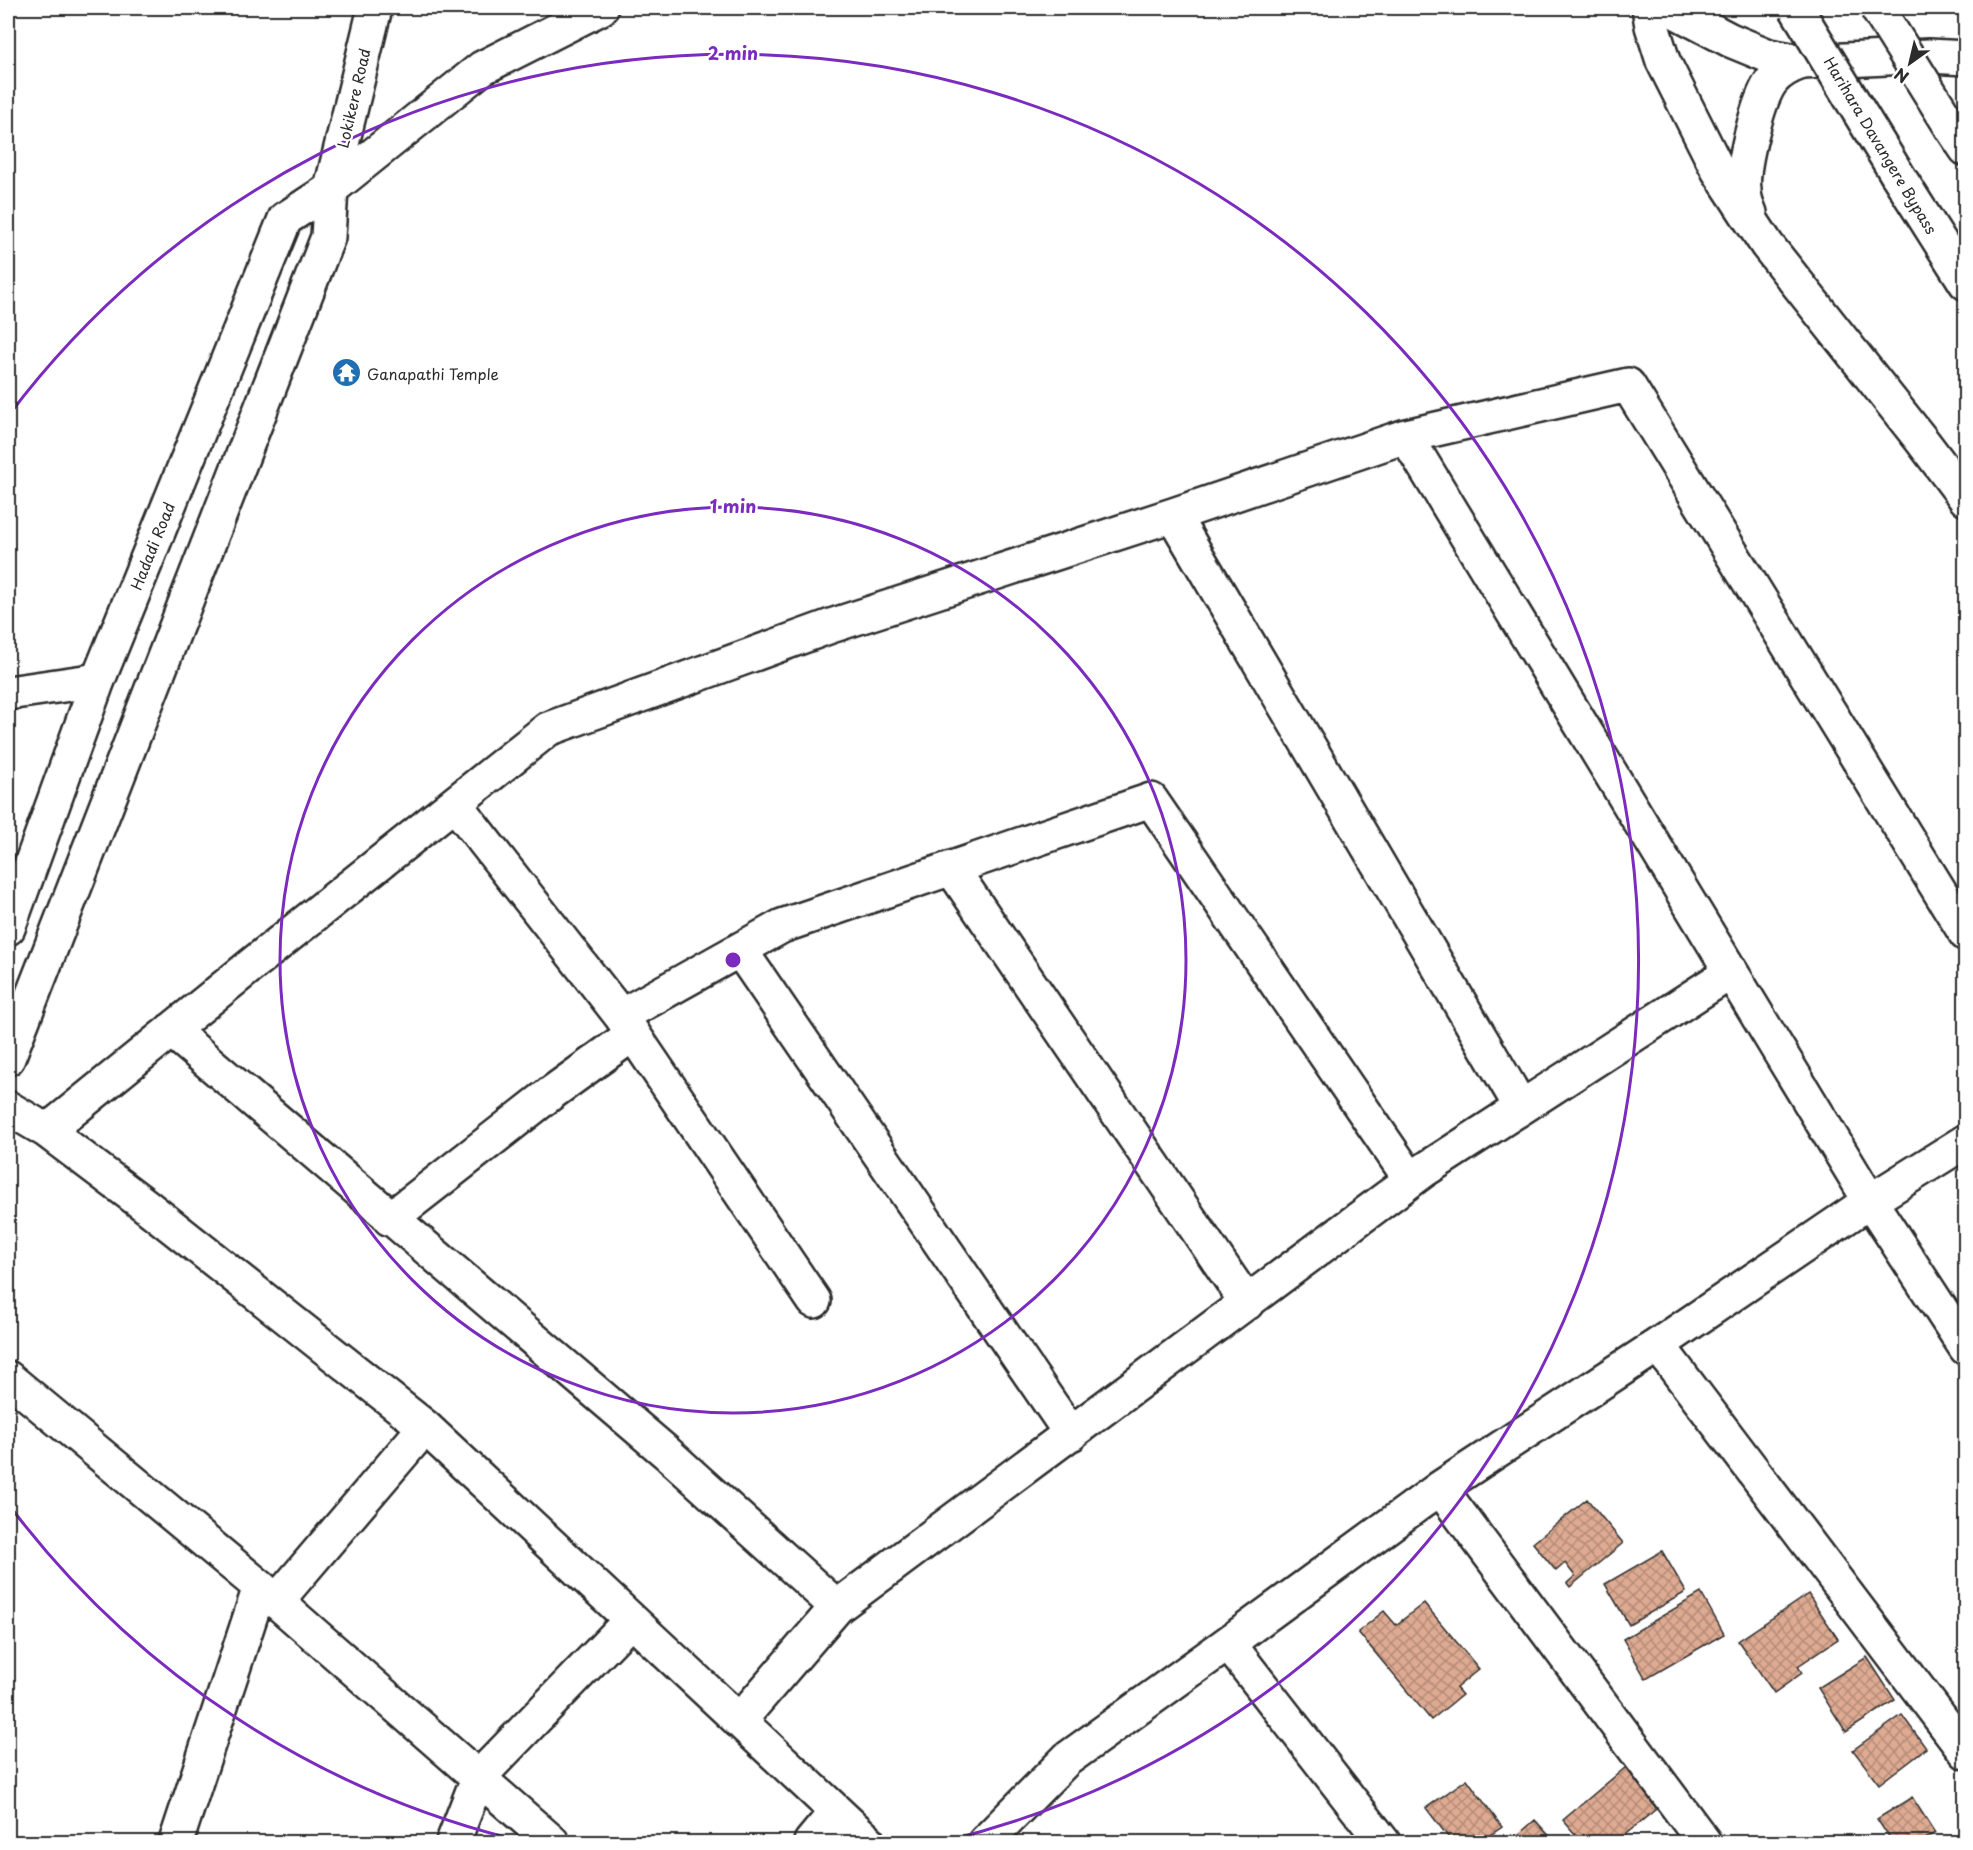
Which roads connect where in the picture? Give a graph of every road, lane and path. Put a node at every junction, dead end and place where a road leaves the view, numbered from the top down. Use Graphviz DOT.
graph roads {
  1 [pos="375,8"];
  2 [pos="601,8"];
  3 [pos="1649,8"];
  4 [pos="1669,8"];
  5 [pos="1797,8"];
  6 [pos="1876,8"];
  7 [pos="1965,58"];
  8 [pos="1802,62"];
  9 [pos="1959,139"];
  10 [pos="331,189"];
  11 [pos="1755,225"];
  12 [pos="1965,283"];
  13 [pos="1406,436"];
  14 [pos="1965,500"];
  15 [pos="1173,514"];
  16 [pos="98,680"];
  17 [pos="8,693"];
  18 [pos="454,804"];
  19 [pos="952,869"];
  20 [pos="8,928"];
  21 [pos="1965,933"];
  22 [pos="740,950"];
  23 [pos="1731,972"];
  24 [pos="627,1025"];
  25 [pos="171,1030"];
  26 [pos="8,1058"];
  27 [pos="1521,1107"];
  28 [pos="8,1108"];
  29 [pos="47,1131"];
  30 [pos="1965,1141"];
  31 [pos="1411,1180"];
  32 [pos="1869,1201"];
  33 [pos="390,1219"];
  34 [pos="814,1301"];
  35 [pos="1247,1302"];
  36 [pos="1658,1345"];
  37 [pos="1965,1348"];
  38 [pos="8,1378"];
  39 [pos="425,1427"];
  40 [pos="1071,1434"];
  41 [pos="1440,1488"];
  42 [pos="268,1595"];
  43 [pos="837,1607"];
  44 [pos="630,1621"];
  45 [pos="1228,1643"];
  46 [pos="739,1721"];
  47 [pos="1965,1752"];
  48 [pos="478,1778"];
  49 [pos="836,1812"];
  50 [pos="176,1842"];
  51 [pos="453,1842"];
  52 [pos="552,1842"];
  53 [pos="811,1842"];
  54 [pos="869,1842"];
  55 [pos="985,1842"];
  56 [pos="1383,1842"];
  57 [pos="1704,1842"];
  1 -- 10 [label="main road, Lokikere Road"];
  2 -- 10 [label="main road, Hadadi Road"];
  3 -- 11 [label="main road"];
  4 -- 8 [label="main road"];
  5 -- 12 [label="main road, Harihara Davangere Bypass, bridge"];
  6 -- 9 [label="main road, bridge"];
  7 -- 8 [label="main road"];
  8 -- 11 [label="main road"];
  10 -- 16 [label="main road, Hadadi Road"];
  10 -- 26 [label="main road, Lokikere Road"];
  11 -- 14 [label="main road"];
  13 -- 15 [label="main road"];
  13 -- 21 [label="main road"];
  13 -- 23 [label="main road"];
  15 -- 18 [label="main road"];
  15 -- 27 [label="main road"];
  16 -- 17 [label="main road"];
  16 -- 20 [label="main road, Hadadi Road"];
  18 -- 24 [label="main road"];
  18 -- 25 [label="main road"];
  19 -- 22 [label="main road"];
  19 -- 31 [label="main road"];
  19 -- 35 [label="main road"];
  22 -- 24 [label="main road"];
  22 -- 40 [label="main road"];
  23 -- 27 [label="main road"];
  23 -- 32 [label="main road"];
  24 -- 33 [label="main road"];
  24 -- 34 [label="main road"];
  25 -- 29 [label="main road"];
  25 -- 33 [label="main road"];
  27 -- 31 [label="main road"];
  28 -- 29 [label="main road"];
  29 -- 39 [label="main road"];
  30 -- 32 [label="main road"];
  31 -- 35 [label="main road"];
  32 -- 36 [label="main road"];
  32 -- 37 [label="main road"];
  33 -- 43 [label="main road"];
  35 -- 40 [label="main road"];
  36 -- 41 [label="main road"];
  36 -- 47 [label="main road"];
  38 -- 42 [label="main road"];
  39 -- 42 [label="main road"];
  39 -- 44 [label="main road"];
  40 -- 43 [label="main road"];
  41 -- 45 [label="main road"];
  41 -- 57 [label="main road"];
  42 -- 48 [label="main road"];
  42 -- 50 [label="main road"];
  43 -- 46 [label="main road"];
  44 -- 46 [label="main road"];
  44 -- 48 [label="main road"];
  45 -- 55 [label="main road"];
  45 -- 56 [label="main road"];
  46 -- 49 [label="main road"];
  48 -- 51 [label="main road"];
  48 -- 52 [label="main road"];
  49 -- 53 [label="main road"];
  49 -- 54 [label="main road"];
}
